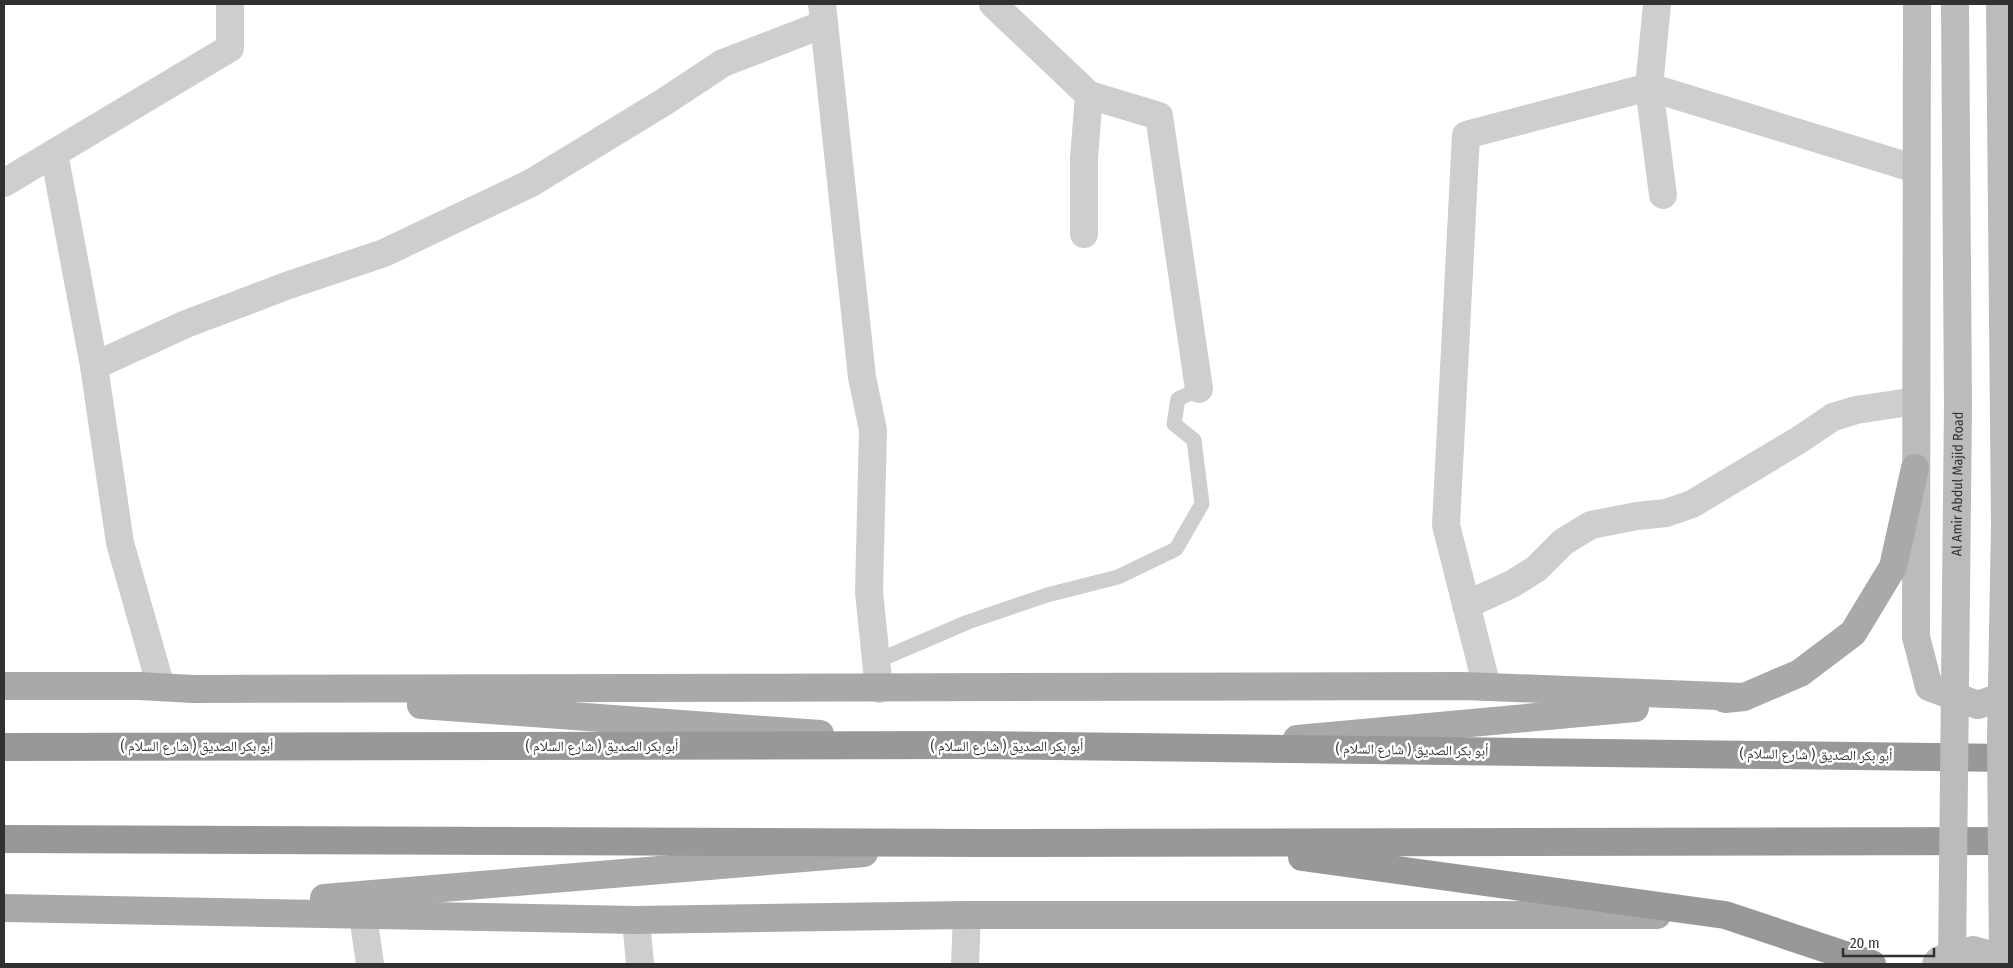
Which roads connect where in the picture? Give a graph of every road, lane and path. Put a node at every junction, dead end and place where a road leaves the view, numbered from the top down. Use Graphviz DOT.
graph roads {
  1 [pos="230,4"];
  2 [pos="993,4"];
  3 [pos="1657,4"];
  4 [pos="1917,4"];
  5 [pos="1954,4"];
  6 [pos="2000,4"];
  7 [pos="823,14"];
  8 [pos="1649,88"];
  9 [pos="1089,94"];
  10 [pos="54,153"];
  11 [pos="1916,169"];
  12 [pos="4,183"];
  13 [pos="1663,195"];
  14 [pos="1084,234"];
  15 [pos="94,366"];
  16 [pos="1199,389"];
  17 [pos="1916,401"];
  18 [pos="1915,468"];
  19 [pos="1466,605"];
  20 [pos="876,661"];
  21 [pos="4,686"];
  22 [pos="161,687"];
  23 [pos="1487,687"];
  24 [pos="194,689"];
  25 [pos="879,689"];
  26 [pos="2009,694"];
  27 [pos="1744,697"];
  28 [pos="971,745"];
  29 [pos="4,747"];
  30 [pos="1204,748"];
  31 [pos="2009,758"];
  32 [pos="4,839"];
  33 [pos="2009,841"];
  34 [pos="979,843"];
  35 [pos="1201,843"];
  36 [pos="4,908"];
  37 [pos="173,911"];
  38 [pos="363,914"];
  39 [pos="1725,914"];
  40 [pos="967,915"];
  41 [pos="636,920"];
  42 [pos="2009,960"];
  43 [pos="370,964"];
  44 [pos="640,964"];
  45 [pos="965,964"];
  46 [pos="1872,964"];
  47 [pos="1936,964"];
  48 [pos="1952,964"];
  49 [pos="2003,964"];
  1 -- 10 [label="street"];
  2 -- 9 [label="street"];
  3 -- 8 [label="street"];
  4 -- 11 [label="main road"];
  5 -- 48 [label="main road, Al Amir Abdul Majid Road, bridge"];
  6 -- 49 [label="main road, bridge"];
  7 -- 15 [label="street"];
  7 -- 20 [label="street"];
  8 -- 11 [label="street"];
  8 -- 13 [label="street"];
  8 -- 19 [label="street"];
  9 -- 14 [label="street"];
  9 -- 16 [label="street"];
  10 -- 12 [label="street"];
  10 -- 15 [label="street"];
  11 -- 17 [label="main road"];
  15 -- 22 [label="street"];
  16 -- 20 [label="lane"];
  17 -- 18 [label="main road"];
  17 -- 19 [label="street"];
  18 -- 26 [label="main road"];
  18 -- 27 [label="main road"];
  19 -- 23 [label="street"];
  20 -- 25 [label="street"];
  21 -- 22 [label="main road"];
  22 -- 24 [label="main road"];
  23 -- 25 [label="main road"];
  23 -- 27 [label="main road"];
  24 -- 25 [label="main road"];
  24 -- 28 [label="main road"];
  27 -- 30 [label="main road"];
  28 -- 29 [label="highway, ( شارع السلام ) أبو بكر الصديق"];
  28 -- 30 [label="highway, ( شارع السلام ) أبو بكر الصديق"];
  30 -- 31 [label="highway, ( شارع السلام ) أبو بكر الصديق"];
  32 -- 34 [label="highway"];
  33 -- 35 [label="highway"];
  34 -- 35 [label="highway"];
  34 -- 37 [label="main road"];
  35 -- 39 [label="highway"];
  36 -- 37 [label="main road"];
  37 -- 38 [label="main road"];
  38 -- 41 [label="main road"];
  38 -- 43 [label="street"];
  39 -- 40 [label="main road"];
  39 -- 46 [label="highway"];
  40 -- 41 [label="main road"];
  40 -- 45 [label="street"];
  41 -- 44 [label="street"];
  42 -- 47 [label="main road"];
}
